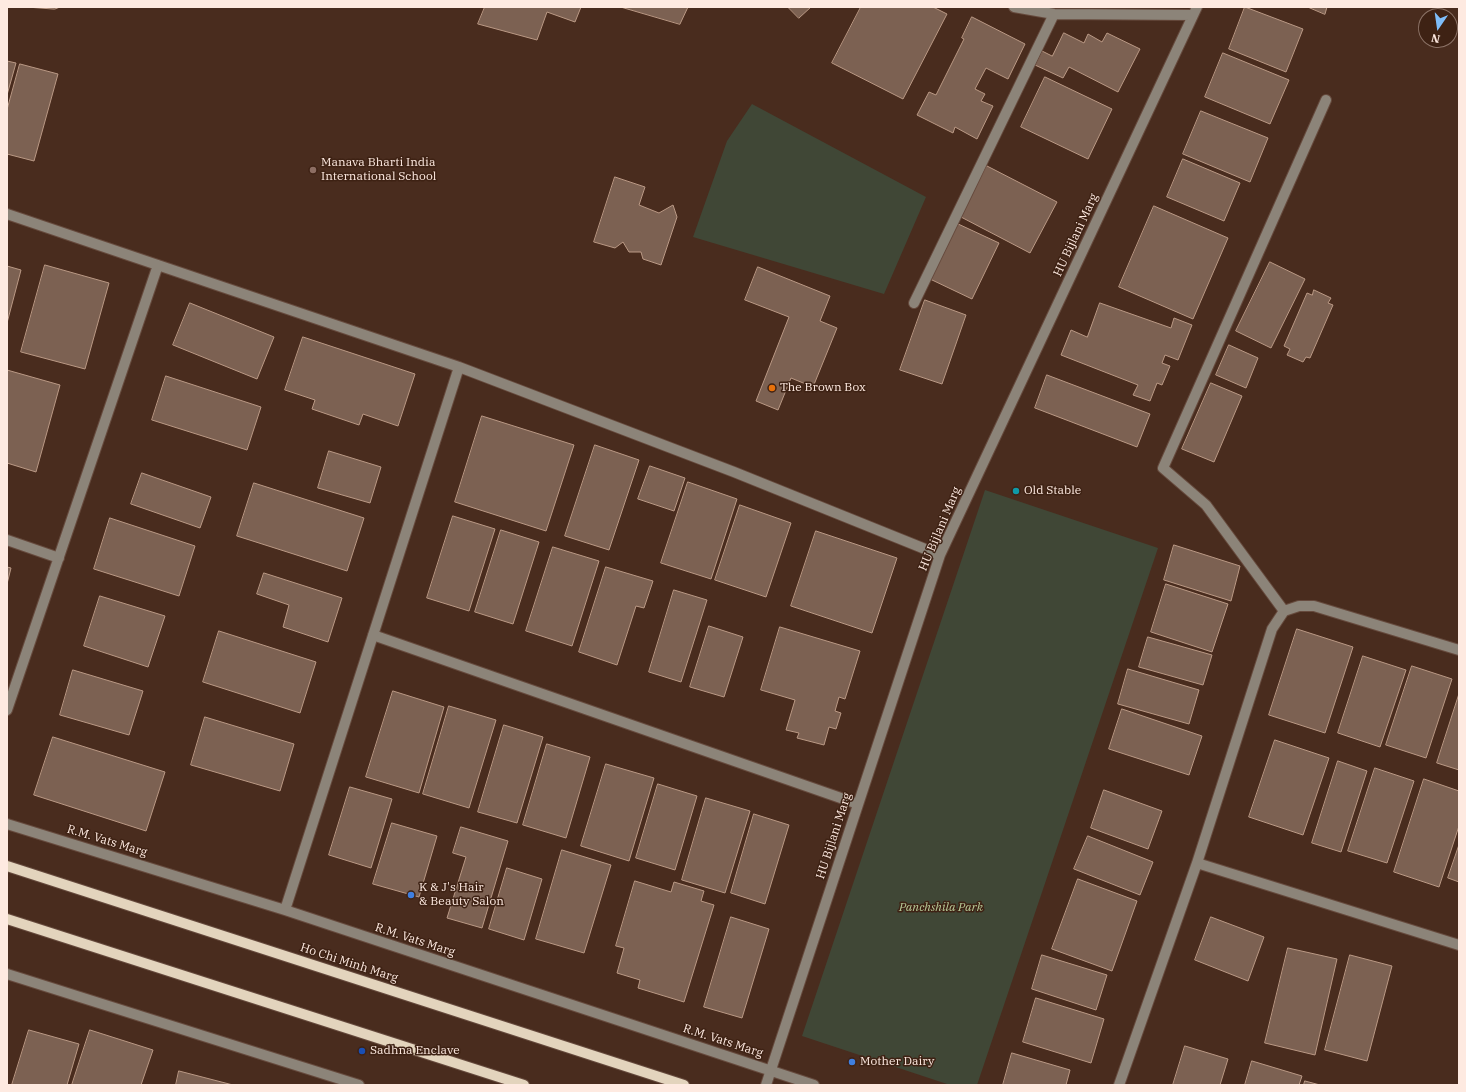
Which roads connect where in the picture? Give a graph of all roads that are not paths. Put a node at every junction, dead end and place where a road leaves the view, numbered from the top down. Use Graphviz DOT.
graph roads {
  1 [pos="1014,7"];
  2 [pos="1195,11"];
  3 [pos="1054,14"];
  4 [pos="1326,100"];
  5 [pos="7,214"];
  6 [pos="158,265"];
  7 [pos="914,303"];
  8 [pos="459,367"];
  9 [pos="7,540"];
  10 [pos="940,555"];
  11 [pos="59,558"];
  12 [pos="1284,611"];
  13 [pos="373,635"];
  14 [pos="1459,650"];
  15 [pos="7,710"];
  16 [pos="858,804"];
  17 [pos="7,824"];
  18 [pos="1197,863"];
  19 [pos="7,866"];
  20 [pos="285,910"];
  21 [pos="7,919"];
  22 [pos="1459,945"];
  23 [pos="7,974"];
  24 [pos="770,1071"];
  25 [pos="359,1085"];
  26 [pos="524,1085"];
  27 [pos="684,1085"];
  28 [pos="766,1085"];
  29 [pos="814,1085"];
  30 [pos="1120,1085"];
  1 -- 3 [label="street"];
  2 -- 3 [label="street"];
  2 -- 10 [label="street, HU Bijlani Marg"];
  3 -- 7 [label="street"];
  4 -- 12 [label="street"];
  5 -- 6 [label="street"];
  6 -- 8 [label="street"];
  6 -- 11 [label="street"];
  8 -- 10 [label="street"];
  8 -- 13 [label="street"];
  9 -- 11 [label="street"];
  10 -- 16 [label="street, HU Bijlani Marg"];
  11 -- 15 [label="street"];
  12 -- 14 [label="street"];
  12 -- 18 [label="street"];
  13 -- 16 [label="street"];
  13 -- 20 [label="street"];
  16 -- 24 [label="street, HU Bijlani Marg"];
  17 -- 20 [label="street, R.M. Vats Marg"];
  18 -- 22 [label="street"];
  18 -- 30 [label="street"];
  19 -- 27 [label="main road, Ho Chi Minh Marg"];
  20 -- 24 [label="street, R.M. Vats Marg"];
  21 -- 26 [label="main road"];
  23 -- 25 [label="street"];
  24 -- 28 [label="street, HU Bijlani Marg"];
  24 -- 29 [label="street, R.M. Vats Marg"];
}
